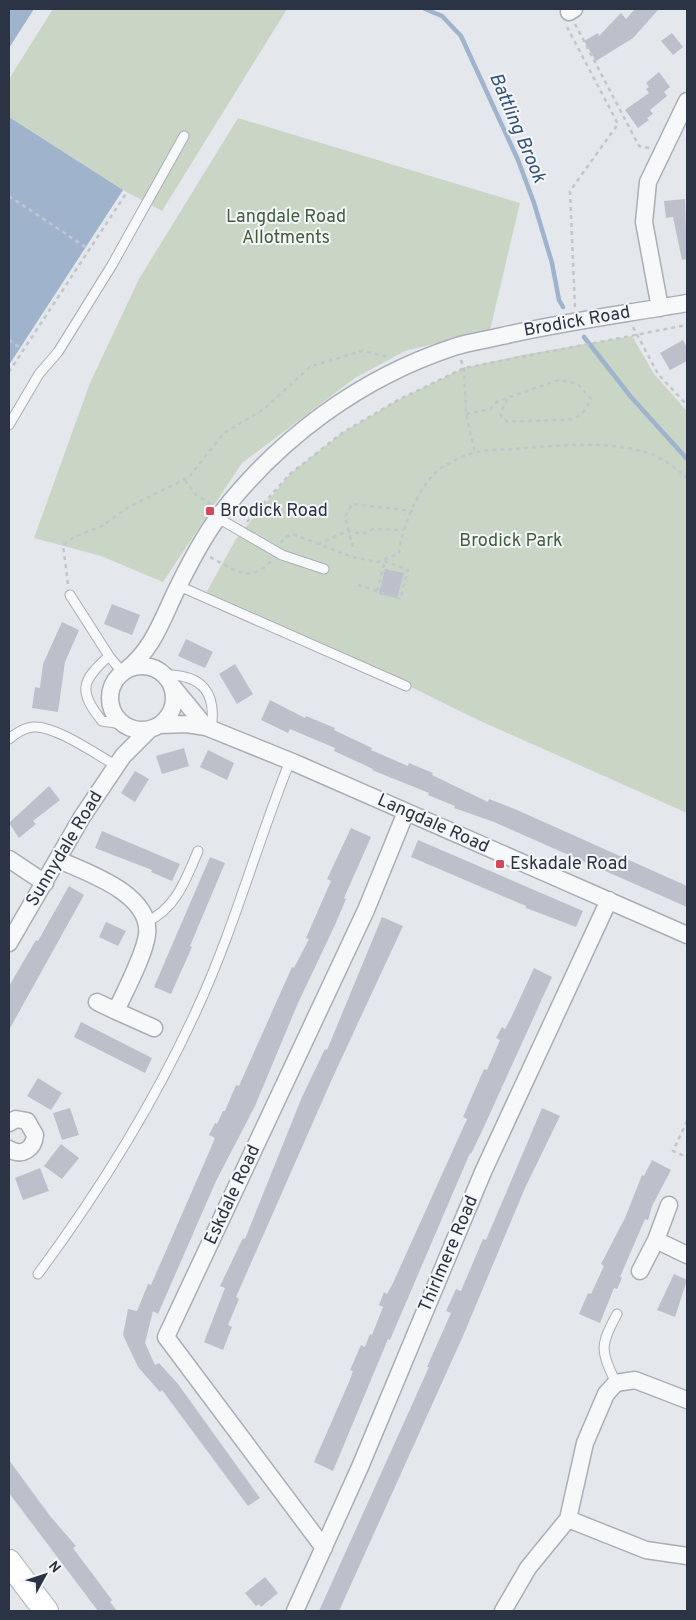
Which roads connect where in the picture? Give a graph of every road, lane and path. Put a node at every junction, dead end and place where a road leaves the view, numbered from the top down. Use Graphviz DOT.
graph roads {
  1 [pos="569,15"];
  2 [pos="687,101"];
  3 [pos="184,136"];
  4 [pos="662,151"];
  5 [pos="127,192"];
  6 [pos="9,196"];
  7 [pos="90,250"];
  8 [pos="687,303"];
  9 [pos="660,308"];
  10 [pos="626,313"];
  11 [pos="577,321"];
  12 [pos="687,325"];
  13 [pos="638,334"];
  14 [pos="9,340"];
  15 [pos="456,346"];
  16 [pos="23,350"];
  17 [pos="412,362"];
  18 [pos="464,368"];
  19 [pos="9,372"];
  20 [pos="508,397"];
  21 [pos="687,405"];
  22 [pos="466,414"];
  23 [pos="9,425"];
  24 [pos="475,452"];
  25 [pos="687,478"];
  26 [pos="185,480"];
  27 [pos="413,511"];
  28 [pos="221,514"];
  29 [pos="404,530"];
  30 [pos="348,531"];
  31 [pos="317,544"];
  32 [pos="353,547"];
  33 [pos="198,550"];
  34 [pos="276,552"];
  35 [pos="383,560"];
  36 [pos="324,569"];
  37 [pos="358,585"];
  38 [pos="179,586"];
  39 [pos="377,591"];
  40 [pos="70,595"];
  41 [pos="152,641"];
  42 [pos="109,656"];
  43 [pos="124,671"];
  44 [pos="163,676"];
  45 [pos="406,686"];
  46 [pos="125,726"];
  47 [pos="154,727"];
  48 [pos="208,728"];
  49 [pos="9,739"];
  50 [pos="120,761"];
  51 [pos="290,761"];
  52 [pos="406,812"];
  53 [pos="198,851"];
  54 [pos="9,859"];
  55 [pos="59,860"];
  56 [pos="45,882"];
  57 [pos="610,900"];
  58 [pos="146,922"];
  59 [pos="687,934"];
  60 [pos="9,943"];
  61 [pos="97,1002"];
  62 [pos="116,1011"];
  63 [pos="154,1028"];
  64 [pos="687,1120"];
  65 [pos="9,1123"];
  66 [pos="9,1149"];
  67 [pos="687,1157"];
  68 [pos="669,1205"];
  69 [pos="656,1240"];
  70 [pos="687,1255"];
  71 [pos="640,1271"];
  72 [pos="38,1274"];
  73 [pos="617,1314"];
  74 [pos="616,1383"];
  75 [pos="687,1400"];
  76 [pos="568,1519"];
  77 [pos="324,1548"];
  78 [pos="687,1556"];
  79 [pos="9,1562"];
  80 [pos="46,1611"];
  81 [pos="295,1611"];
  82 [pos="503,1611"];
  1 -- 4 [label="path"];
  1 -- 11 [label="path"];
  2 -- 4 [label="street"];
  3 -- 23 [label="lane"];
  4 -- 9 [label="street"];
  5 -- 7 [label="path"];
  6 -- 7 [label="path"];
  7 -- 16 [label="path"];
  8 -- 9 [label="street, Brodick Road"];
  9 -- 10 [label="street, Brodick Road"];
  10 -- 11 [label="street, Brodick Road"];
  10 -- 13 [label="path"];
  11 -- 15 [label="street, Brodick Road"];
  12 -- 13 [label="path"];
  13 -- 18 [label="path"];
  13 -- 21 [label="path"];
  14 -- 16 [label="path"];
  15 -- 17 [label="street, Brodick Road"];
  15 -- 18 [label="path"];
  16 -- 19 [label="path"];
  17 -- 26 [label="path"];
  17 -- 28 [label="street, Brodick Road"];
  18 -- 22 [label="path"];
  18 -- 28 [label="path"];
  20 -- 20 [label="path"];
  20 -- 22 [label="path"];
  22 -- 24 [label="path"];
  24 -- 25 [label="path"];
  24 -- 27 [label="path"];
  26 -- 28 [label="path"];
  26 -- 40 [label="path"];
  27 -- 29 [label="path"];
  27 -- 30 [label="path"];
  28 -- 33 [label="street, Brodick Road"];
  28 -- 34 [label="lane"];
  29 -- 30 [label="path"];
  29 -- 35 [label="path"];
  30 -- 31 [label="path"];
  30 -- 32 [label="path"];
  31 -- 34 [label="path"];
  31 -- 35 [label="path"];
  33 -- 34 [label="path"];
  33 -- 38 [label="street, Brodick Road"];
  34 -- 36 [label="lane"];
  35 -- 39 [label="path"];
  35 -- 39 [label="path"];
  37 -- 39 [label="path"];
  38 -- 41 [label="street, Brodick Road"];
  38 -- 45 [label="lane"];
  40 -- 42 [label="lane"];
  41 -- 43 [label="street, Brodick Road"];
  41 -- 44 [label="street, Brodick Road"];
  42 -- 43 [label="lane"];
  42 -- 46 [label="lane"];
  43 -- 44 [label="street"];
  43 -- 46 [label="street"];
  44 -- 47 [label="street"];
  44 -- 48 [label="street, Langdale Road"];
  44 -- 48 [label="lane"];
  46 -- 47 [label="street"];
  46 -- 50 [label="street, Sunnydale Road"];
  47 -- 48 [label="street, Langdale Road"];
  47 -- 50 [label="street, Sunnydale Road"];
  48 -- 51 [label="street, Langdale Road"];
  49 -- 50 [label="lane"];
  50 -- 55 [label="street, Sunnydale Road"];
  51 -- 52 [label="street, Langdale Road"];
  51 -- 72 [label="lane"];
  52 -- 57 [label="street, Langdale Road"];
  52 -- 77 [label="street, Eskdale Road"];
  53 -- 58 [label="lane"];
  54 -- 56 [label="street"];
  55 -- 56 [label="street, Sunnydale Road"];
  55 -- 58 [label="street"];
  56 -- 60 [label="street, Sunnydale Road"];
  57 -- 59 [label="street, Langdale Road"];
  57 -- 77 [label="street, Thirlmere Road"];
  58 -- 62 [label="street"];
  61 -- 62 [label="street"];
  62 -- 63 [label="street"];
  64 -- 67 [label="path"];
  65 -- 66 [label="street"];
  68 -- 69 [label="street"];
  69 -- 70 [label="street"];
  69 -- 71 [label="street"];
  73 -- 74 [label="lane"];
  74 -- 75 [label="street"];
  74 -- 76 [label="street"];
  76 -- 78 [label="street"];
  76 -- 82 [label="street"];
  77 -- 81 [label="street, Thirlmere Road"];
  79 -- 80 [label="main road"];
}
